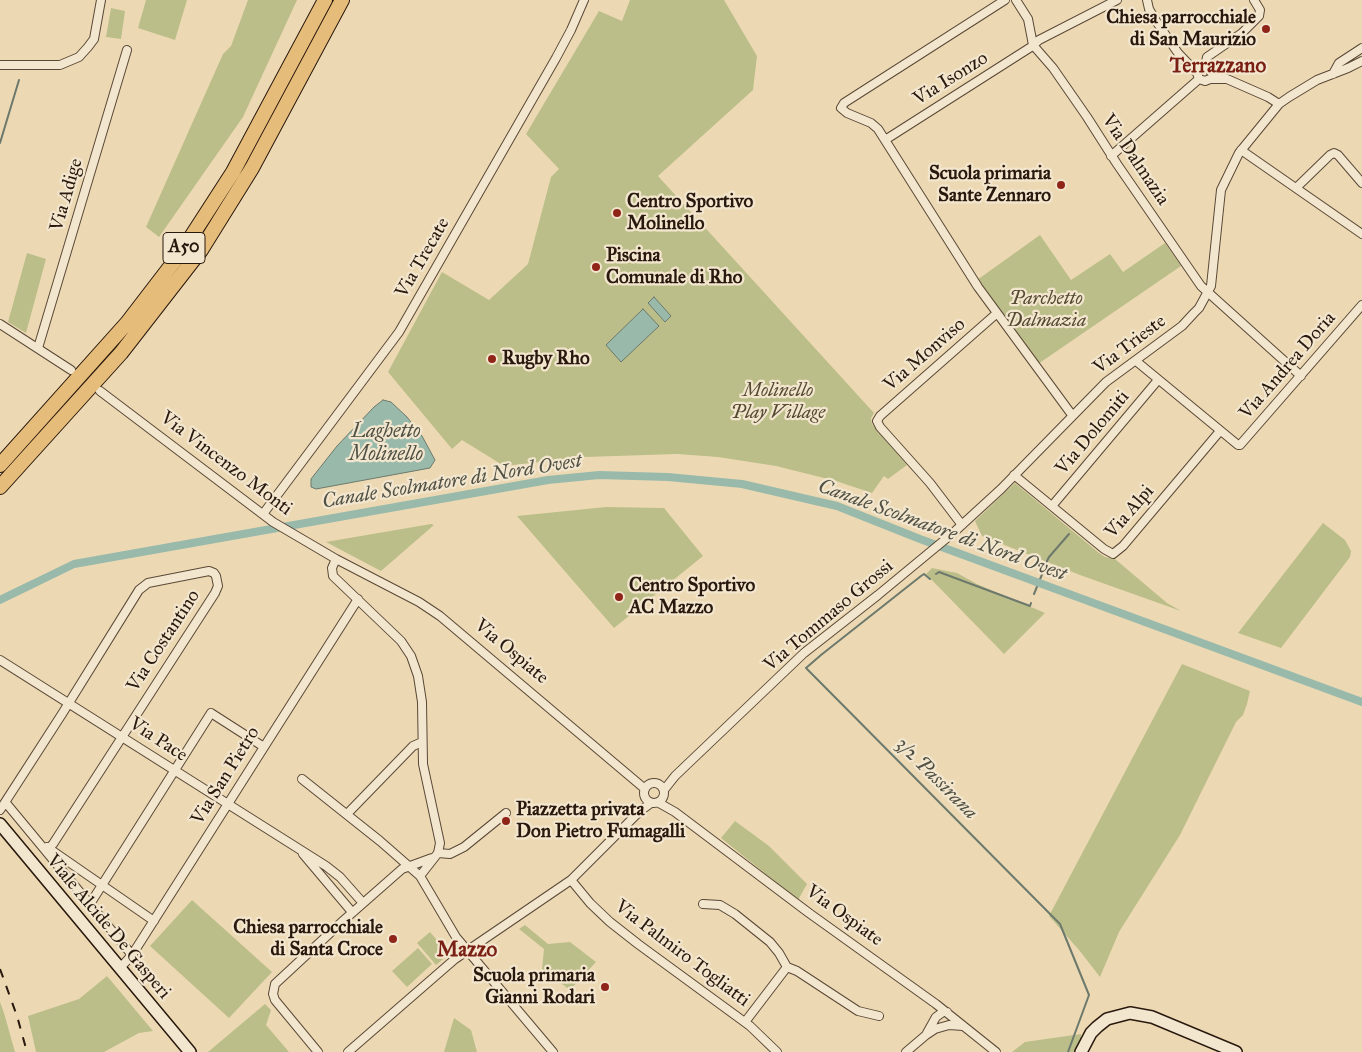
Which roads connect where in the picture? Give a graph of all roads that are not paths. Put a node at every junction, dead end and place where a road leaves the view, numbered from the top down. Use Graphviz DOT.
graph roads {
  1 [pos="101,0"];
  2 [pos="325,0"];
  3 [pos="342,0"];
  4 [pos="584,0"];
  5 [pos="1005,0"];
  6 [pos="1016,0"];
  7 [pos="1117,0"];
  8 [pos="1147,0"];
  9 [pos="1254,0"];
  10 [pos="1034,45"];
  11 [pos="1362,48"];
  12 [pos="127,50"];
  13 [pos="1362,61"];
  14 [pos="0,65"];
  15 [pos="1202,72"];
  16 [pos="1333,74"];
  17 [pos="1279,104"];
  18 [pos="885,140"];
  19 [pos="1241,150"];
  20 [pos="1111,156"];
  21 [pos="1362,183"];
  22 [pos="1296,188"];
  23 [pos="1362,234"];
  24 [pos="1208,292"];
  25 [pos="1362,305"];
  26 [pos="996,314"];
  27 [pos="0,324"];
  28 [pos="38,348"];
  29 [pos="1136,360"];
  30 [pos="71,370"];
  31 [pos="1301,376"];
  32 [pos="1158,380"];
  33 [pos="100,391"];
  34 [pos="1072,415"];
  35 [pos="1220,431"];
  36 [pos="0,465"];
  37 [pos="1014,475"];
  38 [pos="0,487"];
  39 [pos="1052,506"];
  40 [pos="263,514"];
  41 [pos="962,525"];
  42 [pos="338,561"];
  43 [pos="358,599"];
  44 [pos="0,660"];
  45 [pos="69,703"];
  46 [pos="121,736"];
  47 [pos="422,742"];
  48 [pos="264,747"];
  49 [pos="175,771"];
  50 [pos="302,779"];
  51 [pos="663,787"];
  52 [pos="645,789"];
  53 [pos="655,801"];
  54 [pos="6,803"];
  55 [pos="228,804"];
  56 [pos="0,810"];
  57 [pos="506,813"];
  58 [pos="347,814"];
  59 [pos="0,824"];
  60 [pos="298,848"];
  61 [pos="47,850"];
  62 [pos="435,856"];
  63 [pos="407,866"];
  64 [pos="334,872"];
  65 [pos="420,876"];
  66 [pos="571,880"];
  67 [pos="325,881"];
  68 [pos="102,886"];
  69 [pos="363,903"];
  70 [pos="90,904"];
  71 [pos="704,904"];
  72 [pos="352,912"];
  73 [pos="154,920"];
  74 [pos="467,950"];
  75 [pos="132,955"];
  76 [pos="787,967"];
  77 [pos="120,968"];
  78 [pos="947,1012"];
  79 [pos="880,1016"];
  80 [pos="745,1022"];
  81 [pos="965,1027"];
  82 [pos="935,1029"];
  83 [pos="926,1034"];
  84 [pos="190,1052"];
  85 [pos="318,1052"];
  86 [pos="348,1052"];
  87 [pos="553,1052"];
  88 [pos="777,1052"];
  89 [pos="906,1052"];
  90 [pos="996,1052"];
  91 [pos="1081,1052"];
  92 [pos="1236,1052"];
  1 -- 14 [label="street"];
  2 -- 36 [label="highway, A50"];
  3 -- 38 [label="highway, A50"];
  4 -- 40 [label="street, Via Trecate"];
  5 -- 18 [label="street"];
  6 -- 10 [label="street"];
  7 -- 10 [label="street, Via Isonzo"];
  8 -- 15 [label="street"];
  9 -- 15 [label="street"];
  10 -- 18 [label="street, Via Isonzo"];
  10 -- 20 [label="street, Via Dalmazia"];
  11 -- 16 [label="street"];
  12 -- 28 [label="street, Via Adige"];
  13 -- 16 [label="street, Via Trieste"];
  15 -- 17 [label="street"];
  15 -- 20 [label="street"];
  16 -- 17 [label="street, Via Trieste"];
  17 -- 19 [label="street, Via Trieste"];
  18 -- 26 [label="street"];
  19 -- 22 [label="street"];
  19 -- 24 [label="street, Via Trieste"];
  20 -- 24 [label="street, Via Dalmazia"];
  21 -- 22 [label="street"];
  22 -- 23 [label="street"];
  24 -- 29 [label="street, Via Trieste"];
  24 -- 31 [label="street, Via Dalmazia"];
  25 -- 31 [label="street, Via Andrea Doria"];
  26 -- 34 [label="street"];
  26 -- 41 [label="street, Via Monviso"];
  27 -- 28 [label="street"];
  28 -- 30 [label="street"];
  29 -- 32 [label="street"];
  29 -- 34 [label="street, Via Trieste"];
  31 -- 35 [label="street, Via Andrea Doria"];
  32 -- 35 [label="street"];
  32 -- 39 [label="street, Via Dolomiti"];
  33 -- 40 [label="street, Via Vincenzo Monti"];
  34 -- 37 [label="street, Via Trieste"];
  35 -- 39 [label="street, Via Alpi"];
  37 -- 39 [label="street"];
  37 -- 41 [label="street, Via Trieste"];
  40 -- 42 [label="street, Via Vincenzo Monti"];
  41 -- 51 [label="street, Via Tommaso Grossi"];
  42 -- 43 [label="street"];
  42 -- 52 [label="street, Via Ospiate"];
  43 -- 47 [label="street"];
  43 -- 48 [label="street, Via San Pietro"];
  44 -- 45 [label="street, Via Pace"];
  45 -- 46 [label="street, Via Pace"];
  45 -- 46 [label="street, Via Costantino"];
  45 -- 54 [label="street"];
  46 -- 49 [label="street, Via Pace"];
  46 -- 61 [label="street, Via Costantino"];
  47 -- 58 [label="street"];
  47 -- 62 [label="street"];
  48 -- 49 [label="street"];
  48 -- 55 [label="street, Via San Pietro"];
  49 -- 55 [label="street, Via Pace"];
  49 -- 68 [label="street"];
  50 -- 58 [label="street"];
  51 -- 52 [label="street"];
  51 -- 53 [label="street"];
  52 -- 53 [label="street"];
  53 -- 66 [label="street"];
  53 -- 78 [label="street, Via Ospiate"];
  54 -- 56 [label="street"];
  54 -- 61 [label="street"];
  55 -- 60 [label="street, Via Pace"];
  55 -- 73 [label="street, Via San Pietro"];
  57 -- 62 [label="street"];
  58 -- 63 [label="street"];
  59 -- 77 [label="street, Viale Alcide De Gasperi"];
  60 -- 64 [label="street, Via Pace"];
  60 -- 67 [label="street, Via Pace"];
  61 -- 68 [label="street"];
  61 -- 70 [label="street"];
  62 -- 63 [label="street"];
  62 -- 65 [label="street"];
  63 -- 65 [label="street"];
  63 -- 69 [label="street"];
  64 -- 67 [label="street"];
  64 -- 69 [label="street, Via Pace"];
  65 -- 74 [label="street"];
  66 -- 74 [label="street"];
  66 -- 80 [label="street, Via Palmiro Togliatti"];
  67 -- 72 [label="street, Via Pace"];
  68 -- 70 [label="street"];
  68 -- 73 [label="street"];
  69 -- 72 [label="street"];
  70 -- 75 [label="street"];
  71 -- 76 [label="street"];
  72 -- 85 [label="street"];
  73 -- 75 [label="street, Via San Pietro"];
  74 -- 86 [label="street"];
  74 -- 87 [label="street"];
  75 -- 77 [label="street, Via San Pietro"];
  76 -- 79 [label="street"];
  76 -- 80 [label="street"];
  77 -- 84 [label="street, Viale Alcide De Gasperi"];
  78 -- 81 [label="street, Via Ospiate"];
  78 -- 82 [label="street"];
  78 -- 83 [label="street"];
  80 -- 88 [label="street, Via Palmiro Togliatti"];
  81 -- 82 [label="street"];
  81 -- 90 [label="street, Via Ospiate"];
  82 -- 83 [label="street"];
  83 -- 89 [label="street"];
  91 -- 92 [label="street"];
}
